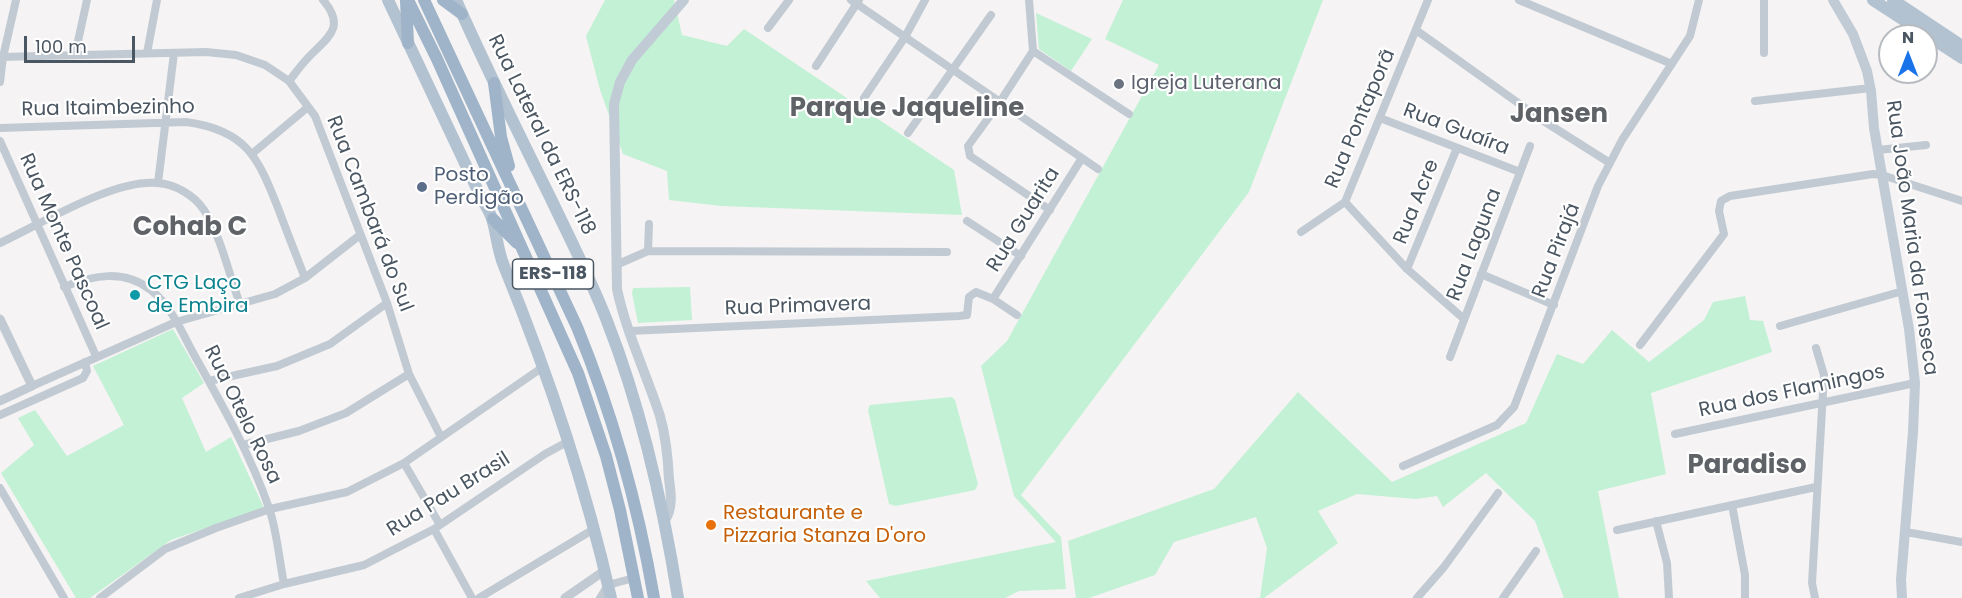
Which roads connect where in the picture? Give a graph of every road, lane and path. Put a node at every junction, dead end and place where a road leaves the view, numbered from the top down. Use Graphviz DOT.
graph roads {
  1 [pos="16,0"];
  2 [pos="87,0"];
  3 [pos="157,0"];
  4 [pos="322,0"];
  5 [pos="388,0"];
  6 [pos="407,0"];
  7 [pos="424,0"];
  8 [pos="443,0"];
  9 [pos="456,0"];
  10 [pos="684,0"];
  11 [pos="789,0"];
  12 [pos="925,0"];
  13 [pos="1029,0"];
  14 [pos="1428,0"];
  15 [pos="1519,0"];
  16 [pos="1699,0"];
  17 [pos="1764,0"];
  18 [pos="1833,0"];
  19 [pos="1873,0"];
  20 [pos="1893,0"];
  21 [pos="855,1"];
  22 [pos="462,14"];
  23 [pos="991,15"];
  24 [pos="768,28"];
  25 [pos="1416,30"];
  26 [pos="905,37"];
  27 [pos="408,43"];
  28 [pos="1962,46"];
  29 [pos="1033,51"];
  30 [pos="1764,52"];
  31 [pos="147,53"];
  32 [pos="174,53"];
  33 [pos="75,55"];
  34 [pos="2,57"];
  35 [pos="1962,58"];
  36 [pos="1672,64"];
  37 [pos="816,66"];
  38 [pos="952,69"];
  39 [pos="289,81"];
  40 [pos="0,82"];
  41 [pos="494,82"];
  42 [pos="1871,88"];
  43 [pos="864,98"];
  44 [pos="1755,101"];
  45 [pos="1000,102"];
  46 [pos="308,107"];
  47 [pos="1129,114"];
  48 [pos="1380,118"];
  49 [pos="166,121"];
  50 [pos="0,128"];
  51 [pos="908,133"];
  52 [pos="0,141"];
  53 [pos="1926,145"];
  54 [pos="1530,146"];
  55 [pos="1457,148"];
  56 [pos="1878,150"];
  57 [pos="253,153"];
  58 [pos="1082,158"];
  59 [pos="1610,163"];
  60 [pos="1098,169"];
  61 [pos="1520,172"];
  62 [pos="1882,175"];
  63 [pos="158,183"];
  64 [pos="516,196"];
  65 [pos="1962,201"];
  66 [pos="1345,202"];
  67 [pos="1050,210"];
  68 [pos="493,219"];
  69 [pos="967,221"];
  70 [pos="649,224"];
  71 [pos="37,225"];
  72 [pos="1301,232"];
  73 [pos="360,235"];
  74 [pos="0,243"];
  75 [pos="522,248"];
  76 [pos="648,251"];
  77 [pos="947,252"];
  78 [pos="1022,256"];
  79 [pos="616,265"];
  80 [pos="1407,269"];
  81 [pos="1481,274"];
  82 [pos="305,278"];
  83 [pos="64,287"];
  84 [pos="1903,291"];
  85 [pos="993,299"];
  86 [pos="387,303"];
  87 [pos="240,304"];
  88 [pos="1554,306"];
  89 [pos="1017,315"];
  90 [pos="0,319"];
  91 [pos="1464,319"];
  92 [pos="176,322"];
  93 [pos="1780,326"];
  94 [pos="630,331"];
  95 [pos="1640,345"];
  96 [pos="1816,348"];
  97 [pos="96,356"];
  98 [pos="1450,357"];
  99 [pos="85,362"];
  100 [pos="543,367"];
  101 [pos="409,374"];
  102 [pos="209,381"];
  103 [pos="1915,383"];
  104 [pos="32,386"];
  105 [pos="0,401"];
  106 [pos="1823,402"];
  107 [pos="0,415"];
  108 [pos="1675,434"];
  109 [pos="441,436"];
  110 [pos="569,441"];
  111 [pos="243,445"];
  112 [pos="666,446"];
  113 [pos="650,453"];
  114 [pos="404,463"];
  115 [pos="1403,466"];
  116 [pos="1816,487"];
  117 [pos="1,493"];
  118 [pos="1498,493"];
  119 [pos="1732,505"];
  120 [pos="270,509"];
  121 [pos="665,520"];
  122 [pos="1656,521"];
  123 [pos="437,527"];
  124 [pos="594,529"];
  125 [pos="1617,530"];
  126 [pos="1906,532"];
  127 [pos="1962,542"];
  128 [pos="1536,551"];
  129 [pos="604,572"];
  130 [pos="634,578"];
  131 [pos="284,584"];
  132 [pos="608,585"];
  133 [pos="64,598"];
  134 [pos="100,598"];
  135 [pos="239,598"];
  136 [pos="472,598"];
  137 [pos="479,598"];
  138 [pos="565,598"];
  139 [pos="600,598"];
  140 [pos="611,598"];
  141 [pos="638,598"];
  142 [pos="654,598"];
  143 [pos="678,598"];
  144 [pos="1417,598"];
  145 [pos="1503,598"];
  146 [pos="1669,598"];
  147 [pos="1745,598"];
  148 [pos="1815,598"];
  149 [pos="1902,598"];
  1 -- 34 [label="street"];
  2 -- 33 [label="street"];
  3 -- 31 [label="street"];
  4 -- 39 [label="street"];
  5 -- 27 [label="main road"];
  6 -- 27 [label="highway"];
  6 -- 75 [label="highway, ERS-118"];
  7 -- 64 [label="highway, ERS-118"];
  8 -- 22 [label="highway"];
  9 -- 22 [label="main road, Rua Lateral da ERS-118"];
  10 -- 79 [label="main road"];
  11 -- 24 [label="street"];
  12 -- 26 [label="street"];
  13 -- 29 [label="street"];
  14 -- 25 [label="street, Rua Pontaporã"];
  15 -- 36 [label="street"];
  16 -- 36 [label="street, Rua Pirajá"];
  17 -- 30 [label="street"];
  18 -- 42 [label="main road, Rua João Maria da Fonseca"];
  19 -- 35 [label="main road"];
  20 -- 28 [label="main road"];
  21 -- 26 [label="street"];
  21 -- 37 [label="street"];
  22 -- 41 [label="main road, Rua Lateral da ERS-118"];
  23 -- 38 [label="street"];
  25 -- 48 [label="street, Rua Pontaporã"];
  25 -- 59 [label="street"];
  26 -- 38 [label="street"];
  26 -- 43 [label="street"];
  27 -- 68 [label="main road"];
  29 -- 45 [label="street"];
  29 -- 47 [label="street"];
  31 -- 32 [label="street, Rua Cambará do Sul"];
  31 -- 33 [label="street, Rua Cambará do Sul"];
  32 -- 39 [label="street, Rua Cambará do Sul"];
  32 -- 49 [label="street"];
  33 -- 34 [label="street, Rua Cambará do Sul"];
  34 -- 40 [label="street"];
  36 -- 59 [label="street, Rua Pirajá"];
  38 -- 45 [label="street"];
  38 -- 51 [label="street"];
  39 -- 46 [label="street, Rua Cambará do Sul"];
  41 -- 64 [label="highway"];
  41 -- 113 [label="main road, Rua Lateral da ERS-118"];
  42 -- 44 [label="street"];
  42 -- 56 [label="main road, Rua João Maria da Fonseca"];
  45 -- 58 [label="street"];
  45 -- 67 [label="street"];
  46 -- 57 [label="street"];
  46 -- 73 [label="street, Rua Cambará do Sul"];
  48 -- 55 [label="street, Rua Guaíra"];
  48 -- 66 [label="street, Rua Pontaporã"];
  49 -- 50 [label="street, Rua Itaimbezinho"];
  49 -- 57 [label="street, Rua Itaimbezinho"];
  49 -- 63 [label="street"];
  52 -- 71 [label="street, Rua Monte Pascoal"];
  53 -- 56 [label="street"];
  54 -- 61 [label="street, Rua Laguna"];
  55 -- 61 [label="street, Rua Guaíra"];
  55 -- 80 [label="street, Rua Acre"];
  56 -- 62 [label="main road, Rua João Maria da Fonseca"];
  57 -- 82 [label="street, Rua Itaimbezinho"];
  58 -- 60 [label="street"];
  58 -- 67 [label="street, Rua Guarita"];
  59 -- 88 [label="street, Rua Pirajá"];
  61 -- 81 [label="street, Rua Laguna"];
  62 -- 65 [label="street"];
  62 -- 84 [label="main road, Rua João Maria da Fonseca"];
  62 -- 95 [label="street"];
  63 -- 71 [label="street"];
  63 -- 87 [label="street"];
  64 -- 142 [label="highway, ERS-118"];
  66 -- 72 [label="street, Rua Pontaporã"];
  66 -- 80 [label="street"];
  67 -- 78 [label="street, Rua Guarita"];
  68 -- 75 [label="highway"];
  68 -- 100 [label="main road"];
  69 -- 78 [label="street"];
  70 -- 76 [label="street"];
  71 -- 74 [label="street"];
  71 -- 83 [label="street, Rua Monte Pascoal"];
  73 -- 82 [label="street"];
  73 -- 86 [label="street, Rua Cambará do Sul"];
  75 -- 130 [label="highway, ERS-118"];
  76 -- 77 [label="street"];
  76 -- 79 [label="street"];
  78 -- 85 [label="street, Rua Guarita"];
  79 -- 94 [label="main road"];
  80 -- 91 [label="street"];
  81 -- 88 [label="street"];
  81 -- 91 [label="street, Rua Laguna"];
  82 -- 87 [label="street"];
  83 -- 92 [label="street, Rua Otelo Rosa"];
  83 -- 97 [label="street, Rua Monte Pascoal"];
  84 -- 93 [label="street"];
  84 -- 103 [label="main road, Rua João Maria da Fonseca"];
  85 -- 89 [label="street"];
  85 -- 94 [label="street, Rua Primavera"];
  86 -- 101 [label="street, Rua Cambará do Sul"];
  86 -- 102 [label="street"];
  87 -- 92 [label="street"];
  88 -- 115 [label="street, Rua Pirajá"];
  90 -- 104 [label="street"];
  91 -- 98 [label="street, Rua Laguna"];
  92 -- 97 [label="street"];
  92 -- 102 [label="street, Rua Otelo Rosa"];
  94 -- 112 [label="main road"];
  96 -- 106 [label="street"];
  97 -- 99 [label="street"];
  99 -- 104 [label="street"];
  99 -- 107 [label="street"];
  100 -- 109 [label="street"];
  100 -- 110 [label="main road"];
  101 -- 109 [label="street, Rua Cambará do Sul"];
  101 -- 111 [label="street"];
  102 -- 111 [label="street, Rua Otelo Rosa"];
  103 -- 106 [label="street, Rua dos Flamingos"];
  103 -- 126 [label="main road, Rua João Maria da Fonseca"];
  104 -- 105 [label="street"];
  106 -- 108 [label="street, Rua dos Flamingos"];
  106 -- 116 [label="street"];
  109 -- 114 [label="street"];
  110 -- 123 [label="street, Rua Pau Brasil"];
  110 -- 124 [label="main road"];
  111 -- 120 [label="street, Rua Otelo Rosa"];
  112 -- 113 [label="main road"];
  112 -- 121 [label="main road"];
  113 -- 121 [label="main road, Rua Lateral da ERS-118"];
  114 -- 120 [label="street"];
  114 -- 123 [label="street"];
  116 -- 119 [label="street"];
  116 -- 148 [label="street"];
  117 -- 133 [label="street"];
  118 -- 144 [label="street"];
  119 -- 122 [label="street"];
  119 -- 147 [label="street"];
  120 -- 131 [label="street, Rua Otelo Rosa"];
  120 -- 134 [label="street"];
  121 -- 143 [label="main road, Rua Lateral da ERS-118"];
  122 -- 125 [label="street"];
  122 -- 146 [label="street"];
  123 -- 131 [label="street, Rua Pau Brasil"];
  123 -- 136 [label="street"];
  124 -- 129 [label="main road"];
  124 -- 137 [label="street"];
  126 -- 127 [label="street"];
  126 -- 149 [label="main road, Rua João Maria da Fonseca"];
  128 -- 145 [label="street"];
  129 -- 132 [label="main road"];
  129 -- 138 [label="street"];
  130 -- 132 [label="street"];
  130 -- 141 [label="highway, ERS-118"];
  131 -- 135 [label="street, Rua Pau Brasil"];
  132 -- 139 [label="street"];
  132 -- 140 [label="main road"];
}
